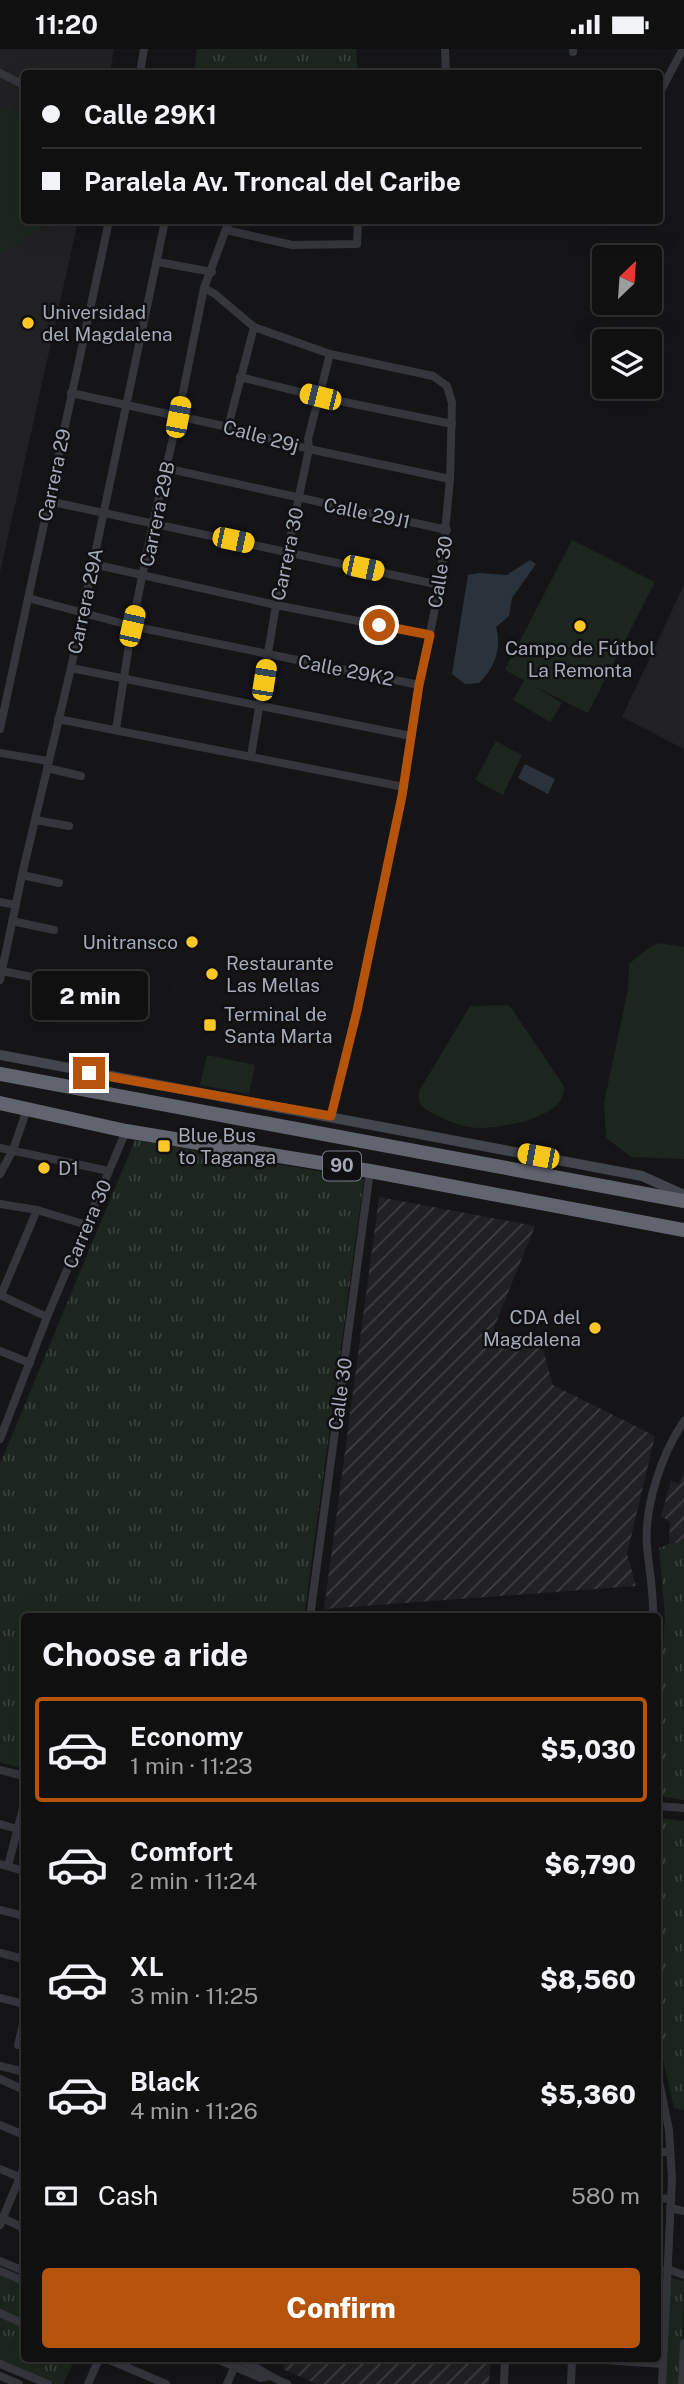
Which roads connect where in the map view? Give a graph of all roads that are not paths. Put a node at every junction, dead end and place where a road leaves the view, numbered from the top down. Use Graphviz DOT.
graph roads {
  1 [pos="144,49"];
  2 [pos="444,49"];
  3 [pos="683,49"];
  4 [pos="140,70"];
  5 [pos="446,70"];
  6 [pos="0,73"];
  7 [pos="21,84"];
  8 [pos="663,86"];
  9 [pos="108,224"];
  10 [pos="164,224"];
  11 [pos="358,224"];
  12 [pos="228,225"];
  13 [pos="158,262"];
  14 [pos="212,272"];
  15 [pos="204,288"];
  16 [pos="254,327"];
  17 [pos="330,354"];
  18 [pos="240,377"];
  19 [pos="71,393"];
  20 [pos="320,397"];
  21 [pos="127,405"];
  22 [pos="178,417"];
  23 [pos="452,425"];
  24 [pos="228,427"];
  25 [pos="309,449"];
  26 [pos="165,468"];
  27 [pos="450,479"];
  28 [pos="299,499"];
  29 [pos="48,501"];
  30 [pos="104,513"];
  31 [pos="153,523"];
  32 [pos="447,530"];
  33 [pos="287,551"];
  34 [pos="93,564"];
  35 [pos="144,575"];
  36 [pos="440,585"];
  37 [pos="28,598"];
  38 [pos="276,604"];
  39 [pos="82,614"];
  40 [pos="132,626"];
  41 [pos="430,635"];
  42 [pos="269,654"];
  43 [pos="71,667"];
  44 [pos="125,680"];
  45 [pos="419,685"];
  46 [pos="260,706"];
  47 [pos="58,719"];
  48 [pos="0,729"];
  49 [pos="116,729"];
  50 [pos="411,736"];
  51 [pos="0,753"];
  52 [pos="251,755"];
  53 [pos="48,765"];
  54 [pos="81,776"];
  55 [pos="404,787"];
  56 [pos="35,820"];
  57 [pos="69,826"];
  58 [pos="22,875"];
  59 [pos="59,883"];
  60 [pos="0,902"];
  61 [pos="16,905"];
  62 [pos="12,921"];
  63 [pos="54,930"];
  64 [pos="1,975"];
  65 [pos="42,979"];
  66 [pos="0,1055"];
  67 [pos="0,1074"];
  68 [pos="0,1103"];
  69 [pos="27,1109"];
  70 [pos="331,1116"];
  71 [pos="126,1131"];
  72 [pos="0,1148"];
  73 [pos="13,1150"];
  74 [pos="110,1171"];
  75 [pos="370,1171"];
  76 [pos="0,1174"];
  77 [pos="684,1195"];
  78 [pos="684,1201"];
  79 [pos="0,1204"];
  80 [pos="37,1210"];
  81 [pos="87,1225"];
  82 [pos="684,1230"];
  83 [pos="4,1275"];
  84 [pos="1,1295"];
  85 [pos="47,1317"];
  86 [pos="0,1351"];
  87 [pos="30,1363"];
  88 [pos="0,1406"];
  89 [pos="11,1411"];
  90 [pos="684,1421"];
  91 [pos="0,1439"];
  92 [pos="311,1613"];
  93 [pos="653,1613"];
  94 [pos="0,1770"];
  95 [pos="21,1775"];
  96 [pos="661,1805"];
  97 [pos="684,1808"];
  98 [pos="21,1815"];
  99 [pos="0,1824"];
  100 [pos="17,1829"];
  101 [pos="4,1865"];
  102 [pos="21,1870"];
  103 [pos="0,1910"];
  104 [pos="21,1915"];
  105 [pos="0,1953"];
  106 [pos="21,1958"];
  107 [pos="0,1998"];
  108 [pos="21,2003"];
  109 [pos="21,2032"];
  110 [pos="18,2045"];
  111 [pos="0,2066"];
  112 [pos="21,2071"];
  113 [pos="0,2079"];
  114 [pos="21,2089"];
  115 [pos="661,2091"];
  116 [pos="0,2125"];
  117 [pos="21,2135"];
  118 [pos="661,2151"];
  119 [pos="670,2152"];
  120 [pos="0,2169"];
  121 [pos="21,2178"];
  122 [pos="21,2180"];
  123 [pos="661,2199"];
  124 [pos="671,2203"];
  125 [pos="684,2211"];
  126 [pos="1,2220"];
  127 [pos="21,2227"];
  128 [pos="661,2241"];
  129 [pos="669,2242"];
  130 [pos="0,2261"];
  131 [pos="667,2269"];
  132 [pos="21,2270"];
  133 [pos="0,2271"];
  134 [pos="684,2275"];
  135 [pos="21,2280"];
  136 [pos="662,2280"];
  137 [pos="0,2313"];
  138 [pos="21,2323"];
  139 [pos="661,2323"];
  140 [pos="684,2343"];
  141 [pos="98,2362"];
  142 [pos="114,2362"];
  143 [pos="237,2362"];
  144 [pos="238,2362"];
  145 [pos="505,2362"];
  146 [pos="572,2362"];
  147 [pos="633,2362"];
  148 [pos="0,2364"];
  149 [pos="663,2364"];
  150 [pos="0,2376"];
  151 [pos="19,2384"];
  152 [pos="48,2384"];
  153 [pos="88,2384"];
  154 [pos="166,2384"];
  155 [pos="227,2384"];
  156 [pos="287,2384"];
  157 [pos="504,2384"];
  158 [pos="570,2384"];
  159 [pos="662,2384"];
  160 [pos="682,2384"];
  1 -- 4 [label="street"];
  2 -- 5 [label="street"];
  3 -- 8 [label="street"];
  6 -- 7 [label="street"];
  9 -- 19 [label="street, Carrera 29"];
  10 -- 13 [label="street, Carrera 29A"];
  11 -- 12 [label="street"];
  12 -- 14 [label="street, Carrera 29B"];
  13 -- 14 [label="street"];
  13 -- 21 [label="street, Carrera 29A"];
  14 -- 15 [label="street, Carrera 29B"];
  15 -- 16 [label="street"];
  15 -- 22 [label="street, Carrera 29B"];
  16 -- 17 [label="street, Calle 30"];
  16 -- 18 [label="street"];
  17 -- 20 [label="street, Carrera 30"];
  17 -- 23 [label="street, Calle 30"];
  18 -- 20 [label="street"];
  18 -- 24 [label="street"];
  19 -- 21 [label="street, Calle 29j"];
  19 -- 29 [label="street, Carrera 29"];
  20 -- 23 [label="street"];
  20 -- 25 [label="street, Carrera 30"];
  21 -- 22 [label="street, Calle 29j"];
  21 -- 30 [label="street, Carrera 29A"];
  22 -- 24 [label="street, Calle 29j"];
  22 -- 26 [label="street, Carrera 29B"];
  23 -- 27 [label="street, Calle 30"];
  24 -- 25 [label="street, Calle 29j"];
  25 -- 27 [label="street, Calle 29j"];
  25 -- 28 [label="street, Carrera 30"];
  26 -- 28 [label="street, Calle 29J1"];
  26 -- 31 [label="street, Carrera 29B"];
  27 -- 32 [label="street, Calle 30"];
  28 -- 32 [label="street, Calle 29J1"];
  28 -- 33 [label="street, Carrera 30"];
  29 -- 30 [label="street"];
  29 -- 37 [label="street, Carrera 29"];
  30 -- 31 [label="street"];
  30 -- 34 [label="street, Carrera 29A"];
  31 -- 33 [label="street"];
  31 -- 35 [label="street, Carrera 29B"];
  32 -- 36 [label="street, Calle 30"];
  33 -- 36 [label="street"];
  33 -- 38 [label="street, Carrera 30"];
  34 -- 35 [label="street"];
  34 -- 39 [label="street, Carrera 29A"];
  35 -- 38 [label="street"];
  35 -- 40 [label="street, Carrera 29B"];
  36 -- 41 [label="street, Calle 30"];
  37 -- 39 [label="street, Calle 29K2"];
  37 -- 48 [label="street, Carrera 29"];
  38 -- 41 [label="street"];
  38 -- 42 [label="street, Carrera 30"];
  39 -- 40 [label="street, Calle 29K2"];
  39 -- 43 [label="street, Carrera 29A"];
  40 -- 42 [label="street, Calle 29K2"];
  40 -- 44 [label="street, Carrera 29B"];
  41 -- 45 [label="street, Calle 30"];
  42 -- 45 [label="street, Calle 29K2"];
  42 -- 46 [label="street, Carrera 30"];
  43 -- 44 [label="street"];
  43 -- 47 [label="street, Carrera 29A"];
  44 -- 46 [label="street"];
  44 -- 49 [label="street, Carrera 29B"];
  45 -- 50 [label="street, Calle 30"];
  46 -- 50 [label="street"];
  46 -- 52 [label="street, Carrera 30"];
  47 -- 49 [label="street"];
  47 -- 53 [label="street, Carrera 29A"];
  49 -- 52 [label="street"];
  50 -- 55 [label="street, Calle 30"];
  51 -- 53 [label="street"];
  52 -- 55 [label="street"];
  53 -- 54 [label="street"];
  53 -- 56 [label="street, Carrera 29A"];
  55 -- 70 [label="street, Calle 30"];
  56 -- 57 [label="street"];
  56 -- 58 [label="street, Carrera 29A"];
  58 -- 59 [label="street"];
  58 -- 61 [label="street, Carrera 29A"];
  60 -- 61 [label="street"];
  61 -- 62 [label="street, Carrera 29A"];
  62 -- 63 [label="street"];
  62 -- 64 [label="street, Carrera 29A"];
  64 -- 65 [label="street"];
  66 -- 70 [label="street"];
  67 -- 78 [label="highway, 90"];
  68 -- 69 [label="highway, 90"];
  69 -- 71 [label="highway, 90"];
  69 -- 73 [label="street"];
  70 -- 77 [label="street"];
  71 -- 74 [label="street, Carrera 30"];
  71 -- 75 [label="highway, 90"];
  72 -- 73 [label="street"];
  73 -- 74 [label="street"];
  73 -- 76 [label="street"];
  74 -- 81 [label="street, Carrera 30"];
  75 -- 82 [label="highway, 90"];
  75 -- 92 [label="street, Calle 30"];
  79 -- 80 [label="street"];
  80 -- 81 [label="street"];
  80 -- 83 [label="street"];
  81 -- 85 [label="street, Carrera 30"];
  83 -- 84 [label="street"];
  84 -- 85 [label="street"];
  85 -- 87 [label="street, Carrera 30"];
  86 -- 87 [label="street"];
  87 -- 89 [label="street, Carrera 30"];
  88 -- 89 [label="street"];
  89 -- 91 [label="street, Carrera 30"];
  90 -- 93 [label="street"];
  94 -- 95 [label="street"];
  96 -- 97 [label="street"];
  98 -- 100 [label="street"];
  99 -- 100 [label="street"];
  100 -- 101 [label="street"];
  101 -- 102 [label="street"];
  103 -- 104 [label="street"];
  105 -- 106 [label="street"];
  107 -- 108 [label="street"];
  109 -- 110 [label="street"];
  111 -- 112 [label="street"];
  113 -- 114 [label="street"];
  115 -- 119 [label="street"];
  116 -- 117 [label="street"];
  118 -- 119 [label="street"];
  119 -- 124 [label="street"];
  120 -- 121 [label="street"];
  122 -- 126 [label="street"];
  123 -- 124 [label="street"];
  124 -- 125 [label="street"];
  124 -- 129 [label="street"];
  126 -- 127 [label="street"];
  128 -- 129 [label="street"];
  129 -- 131 [label="street"];
  130 -- 132 [label="street"];
  131 -- 134 [label="street"];
  131 -- 136 [label="street"];
  133 -- 135 [label="street"];
  136 -- 139 [label="street"];
  137 -- 138 [label="street"];
  139 -- 149 [label="street"];
  140 -- 160 [label="street"];
  141 -- 153 [label="street"];
  142 -- 154 [label="street"];
  143 -- 155 [label="street"];
  144 -- 156 [label="street"];
  145 -- 157 [label="street"];
  146 -- 158 [label="street"];
  147 -- 149 [label="street"];
  148 -- 152 [label="street"];
  149 -- 159 [label="street"];
  150 -- 151 [label="street"];
}
